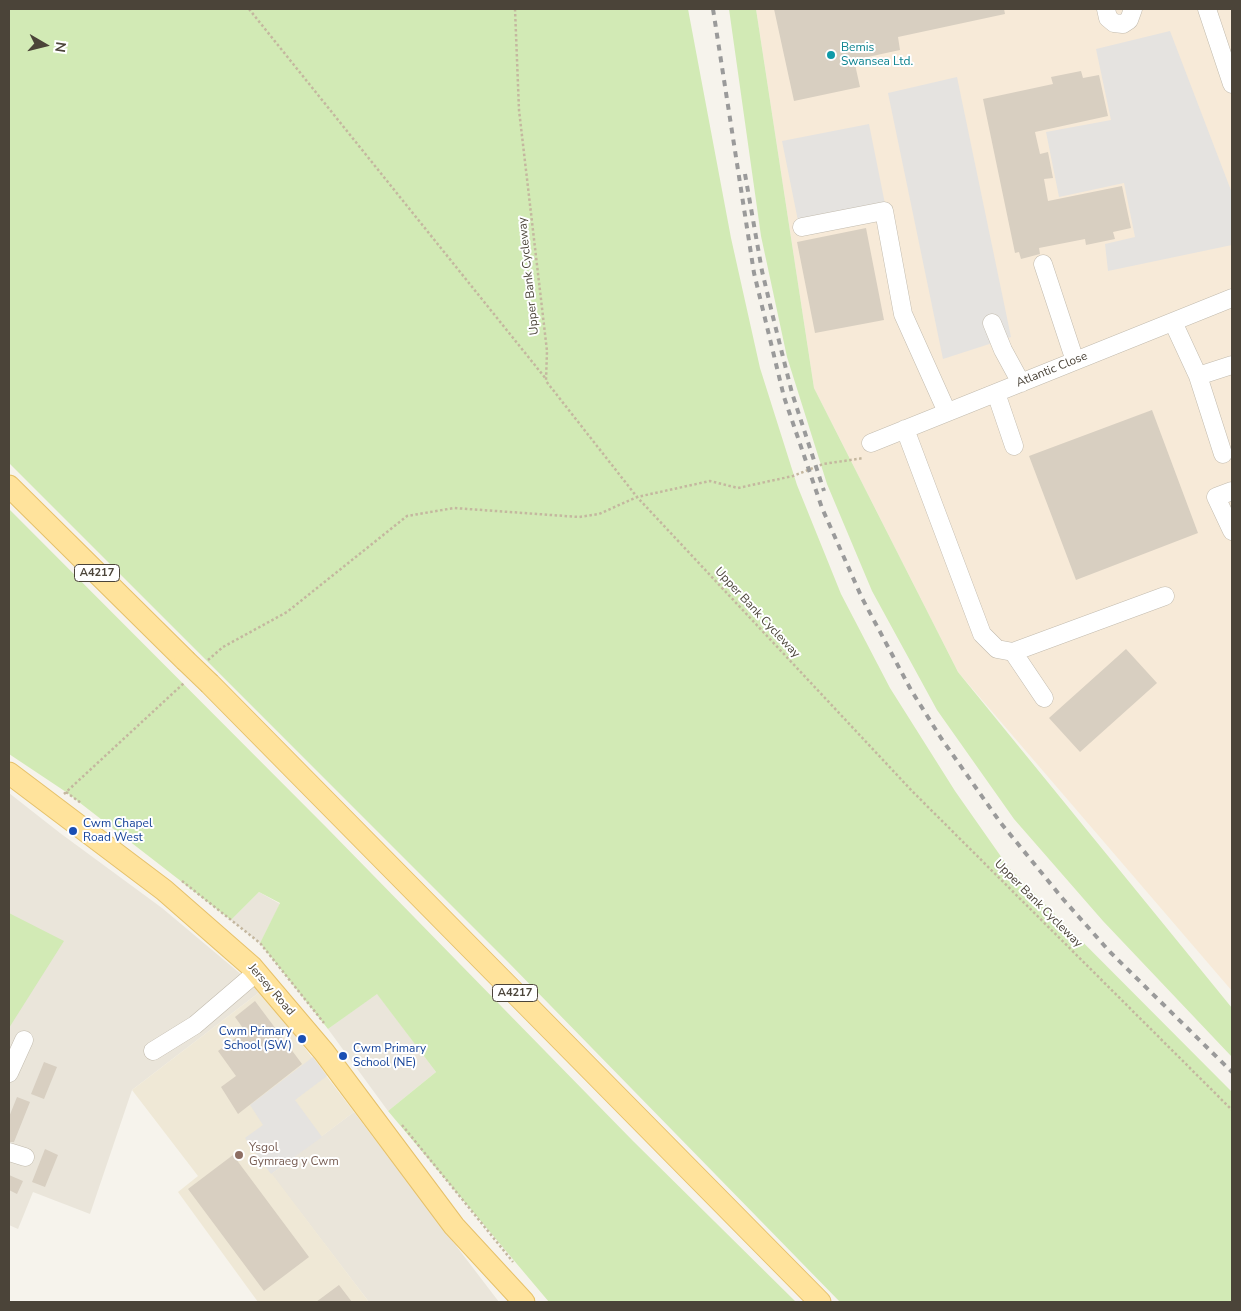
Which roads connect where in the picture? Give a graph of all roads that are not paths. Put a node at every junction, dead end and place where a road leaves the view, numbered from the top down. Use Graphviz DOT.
graph roads {
  1 [pos="1106,9"];
  2 [pos="1133,9"];
  3 [pos="1207,9"];
  4 [pos="1232,80"];
  5 [pos="802,227"];
  6 [pos="1044,264"];
  7 [pos="1232,298"];
  8 [pos="1173,322"];
  9 [pos="992,324"];
  10 [pos="1075,361"];
  11 [pos="1232,365"];
  12 [pos="1198,376"];
  13 [pos="1021,383"];
  14 [pos="996,393"];
  15 [pos="947,412"];
  16 [pos="905,429"];
  17 [pos="871,443"];
  18 [pos="1014,446"];
  19 [pos="1224,454"];
  20 [pos="9,486"];
  21 [pos="1232,491"];
  22 [pos="1232,531"];
  23 [pos="1165,596"];
  24 [pos="1014,652"];
  25 [pos="1044,698"];
  26 [pos="9,773"];
  27 [pos="257,972"];
  28 [pos="24,1040"];
  29 [pos="153,1051"];
  30 [pos="9,1073"];
  31 [pos="524,1302"];
  32 [pos="820,1302"];
  1 -- 2 [label="street"];
  3 -- 4 [label="street"];
  5 -- 15 [label="street"];
  6 -- 10 [label="street"];
  7 -- 8 [label="street, Atlantic Close"];
  8 -- 10 [label="street, Atlantic Close"];
  8 -- 12 [label="street"];
  9 -- 13 [label="street"];
  10 -- 13 [label="street, Atlantic Close"];
  11 -- 12 [label="street"];
  12 -- 19 [label="street"];
  13 -- 14 [label="street, Atlantic Close"];
  14 -- 15 [label="street, Atlantic Close"];
  14 -- 18 [label="street"];
  15 -- 16 [label="street, Atlantic Close"];
  16 -- 17 [label="street, Atlantic Close"];
  16 -- 24 [label="street"];
  20 -- 32 [label="main road, A4217"];
  21 -- 22 [label="street"];
  23 -- 24 [label="street"];
  24 -- 25 [label="street"];
  26 -- 27 [label="main road, Jersey Road"];
  27 -- 29 [label="street"];
  27 -- 31 [label="main road, Jersey Road"];
  28 -- 30 [label="street"];
}
